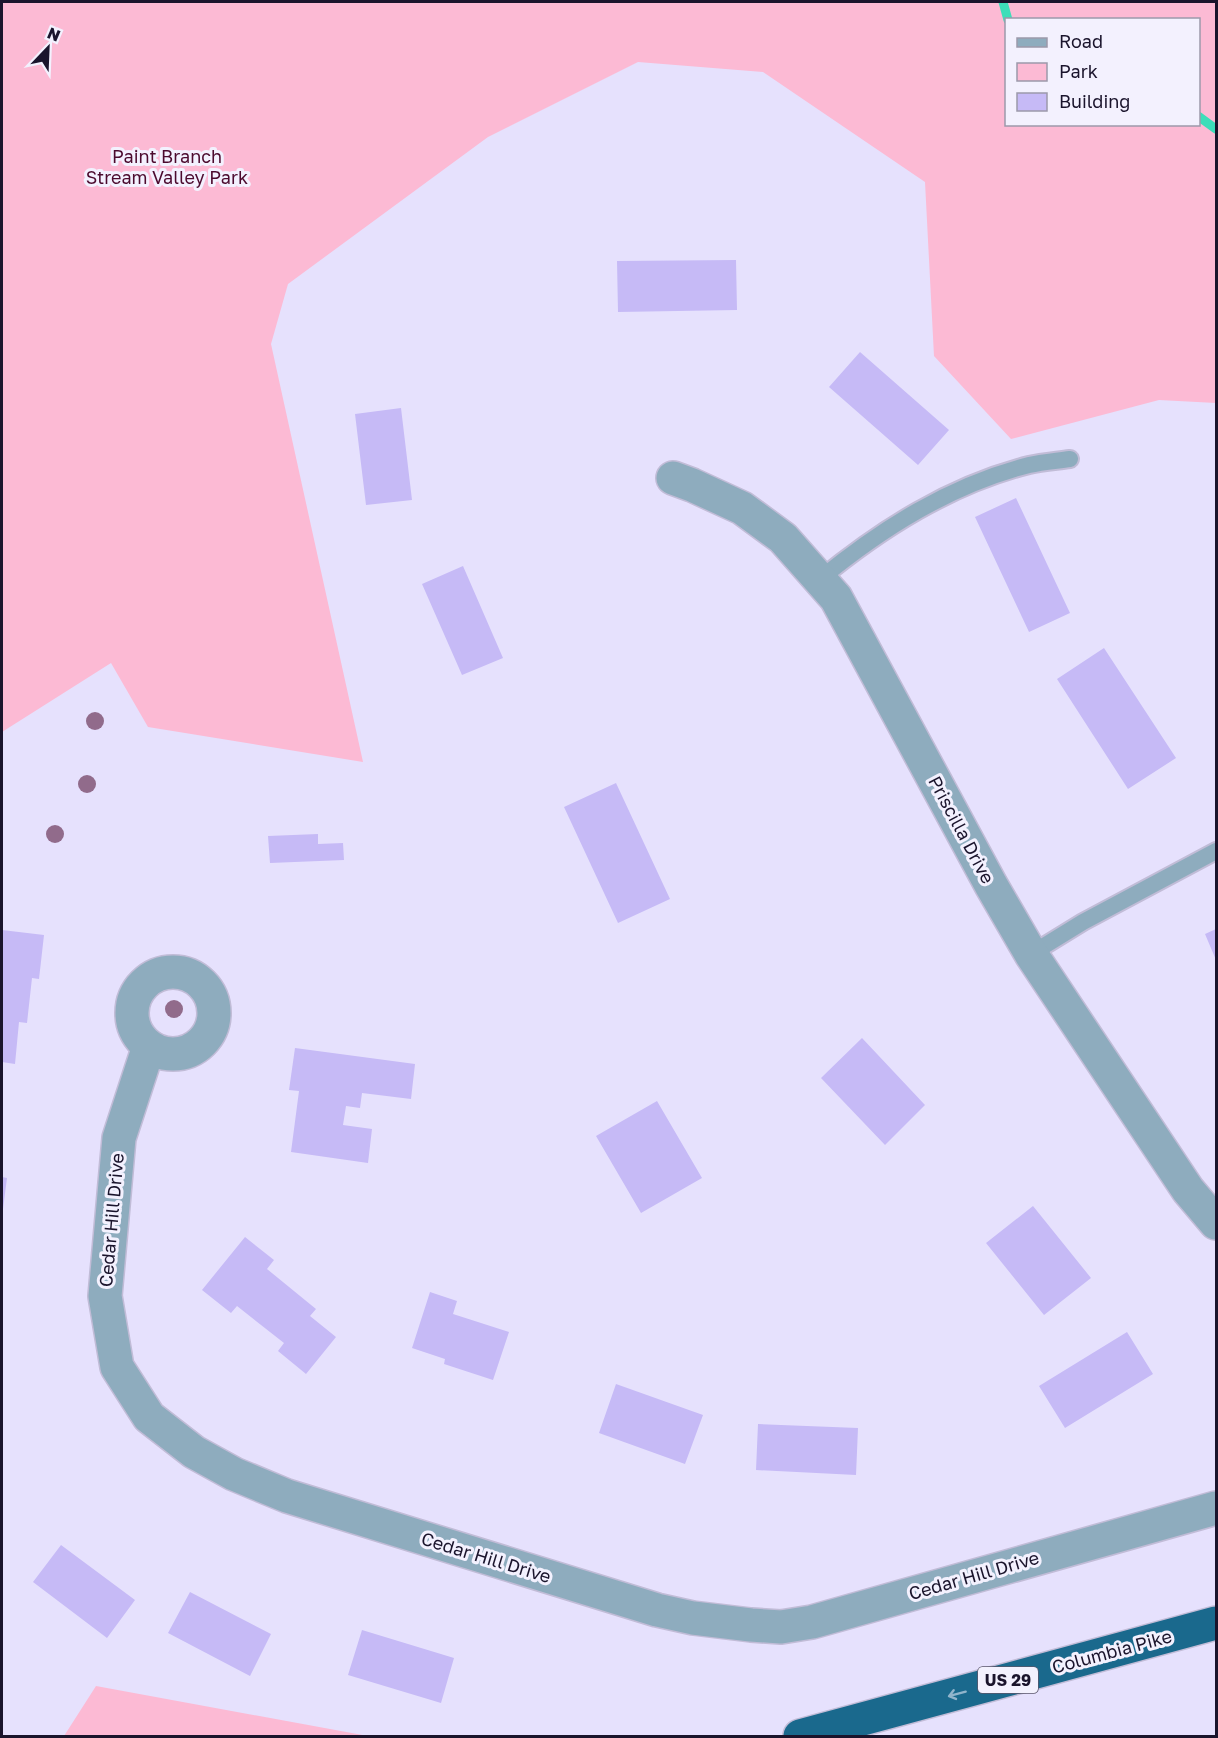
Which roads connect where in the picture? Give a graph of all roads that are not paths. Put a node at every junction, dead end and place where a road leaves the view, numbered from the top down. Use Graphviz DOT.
graph roads {
  1 [pos="1070,459"];
  2 [pos="673,478"];
  3 [pos="819,580"];
  4 [pos="1216,851"];
  5 [pos="1031,954"];
  6 [pos="149,1046"];
  7 [pos="1216,1223"];
  8 [pos="1216,1508"];
  9 [pos="1216,1623"];
  10 [pos="800,1737"];
  1 -- 3 [label="lane"];
  2 -- 3 [label="street, Priscilla Drive"];
  3 -- 5 [label="street, Priscilla Drive"];
  4 -- 5 [label="lane"];
  5 -- 7 [label="street, Priscilla Drive"];
  6 -- 8 [label="street, Cedar Hill Drive"];
  9 -- 10 [label="highway, Columbia Pike / US 29, one-way"];
}
